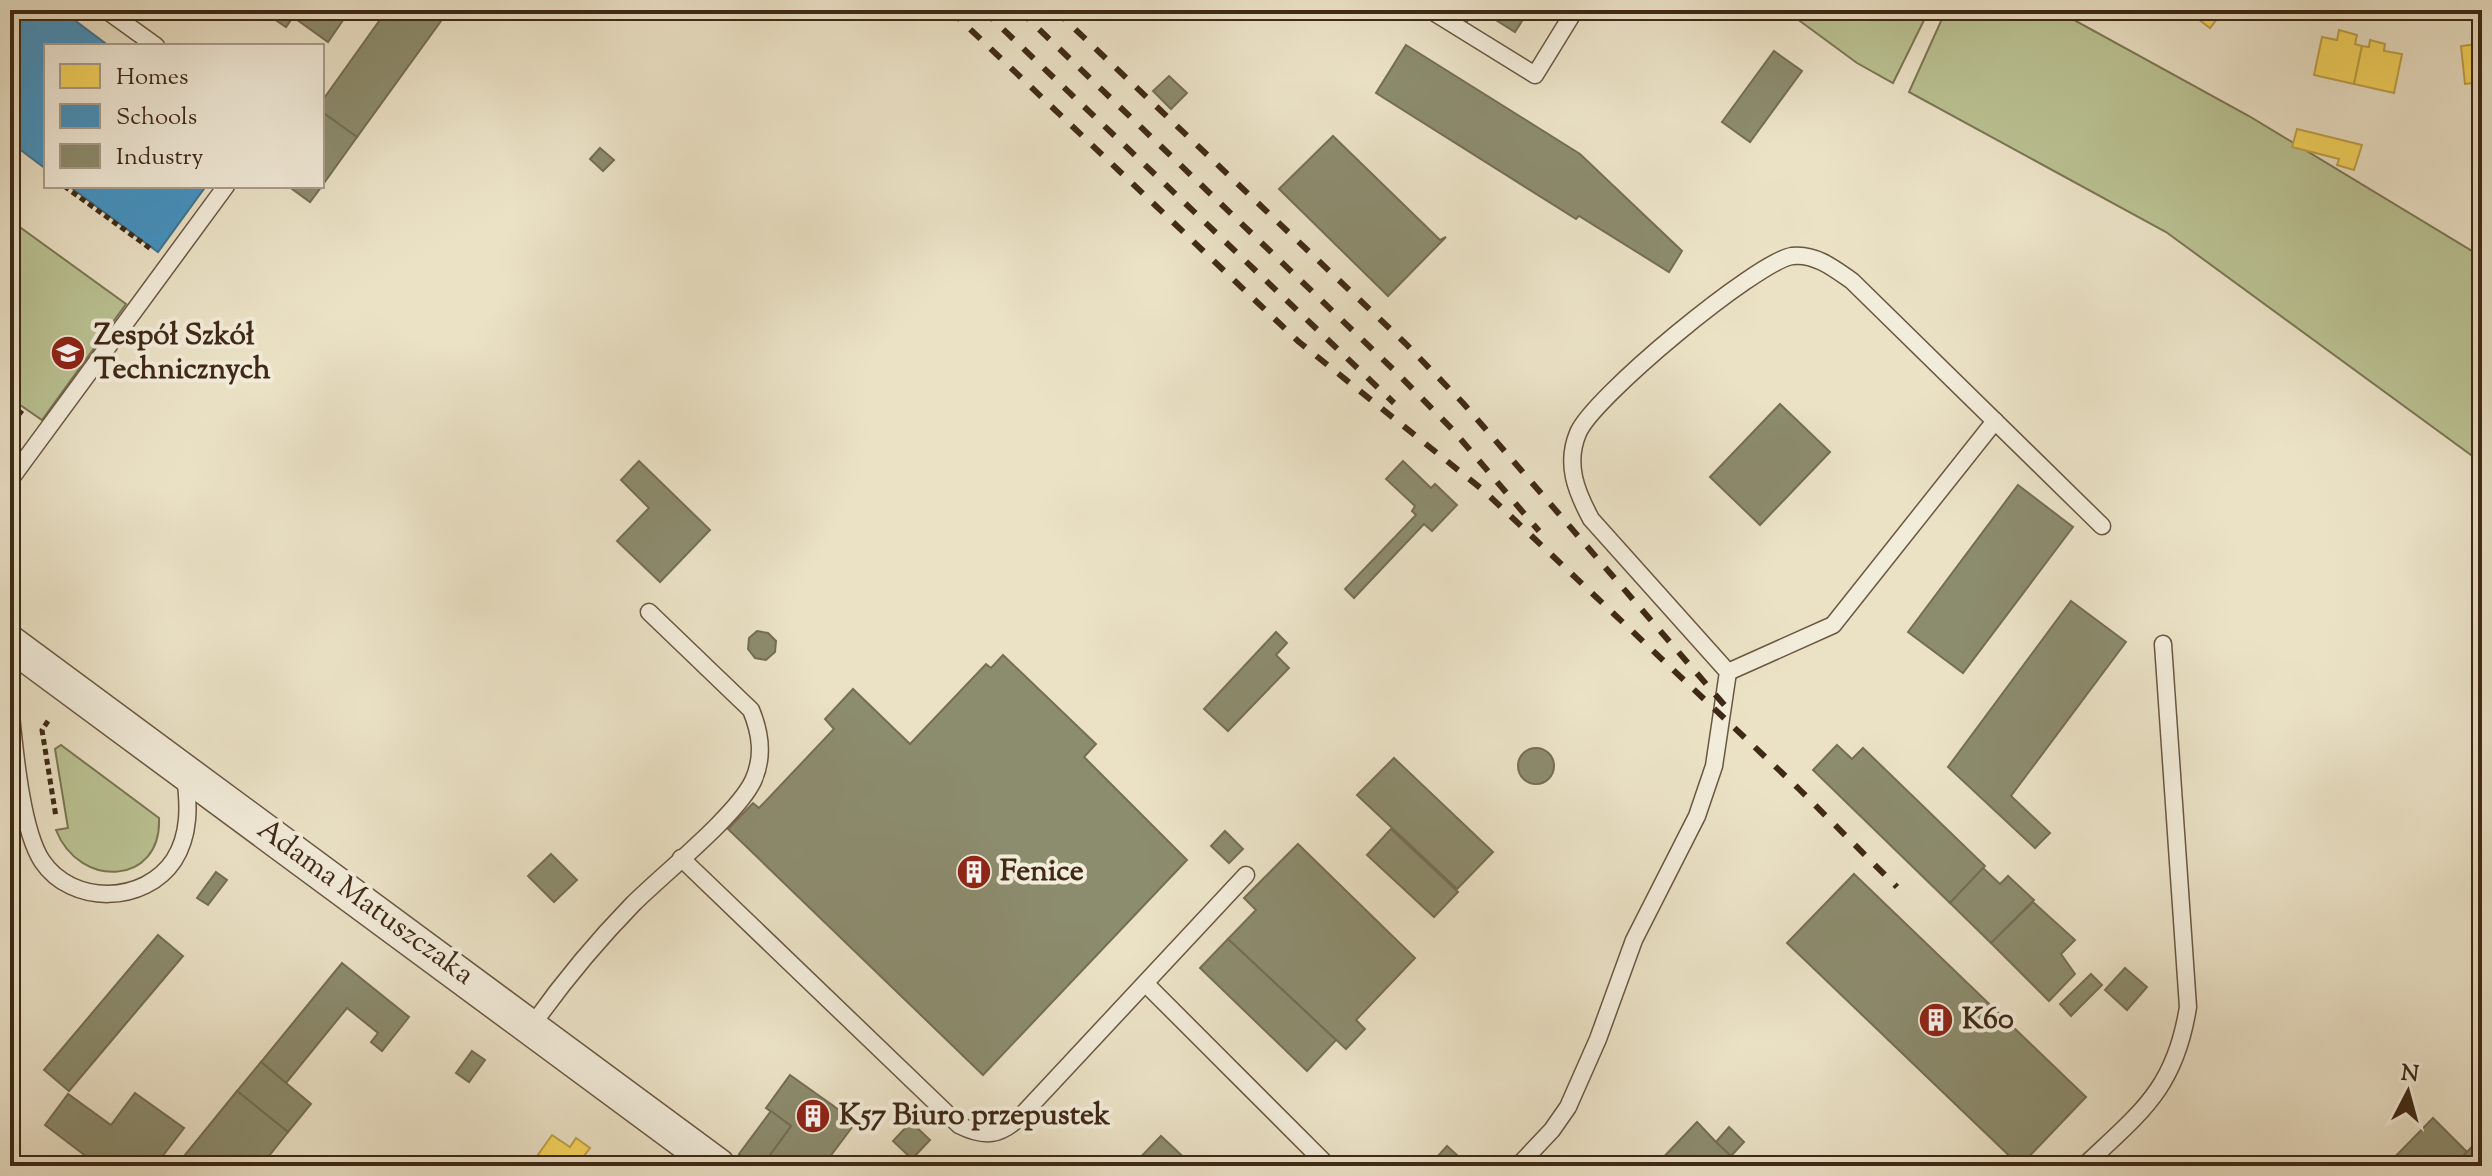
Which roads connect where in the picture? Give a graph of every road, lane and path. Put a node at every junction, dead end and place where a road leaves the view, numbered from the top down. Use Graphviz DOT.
graph roads {
  1 [pos="106,10"];
  2 [pos="1430,10"];
  3 [pos="1575,10"];
  4 [pos="153,44"];
  5 [pos="67,188"];
  6 [pos="225,188"];
  7 [pos="170,262"];
  8 [pos="10,404"];
  9 [pos="32,421"];
  10 [pos="1995,421"];
  11 [pos="10,480"];
  12 [pos="2102,526"];
  13 [pos="649,612"];
  14 [pos="10,643"];
  15 [pos="2163,644"];
  16 [pos="1728,672"];
  17 [pos="10,705"];
  18 [pos="48,721"];
  19 [pos="185,771"];
  20 [pos="57,825"];
  21 [pos="681,858"];
  22 [pos="1246,875"];
  23 [pos="1146,984"];
  24 [pos="531,1027"];
  25 [pos="718,1166"];
  26 [pos="1328,1166"];
  27 [pos="1518,1166"];
  28 [pos="2084,1166"];
  1 -- 4 [label="lane"];
  2 -- 3 [label="lane"];
  5 -- 7 [label="path"];
  6 -- 7 [label="lane"];
  7 -- 11 [label="lane"];
  8 -- 9 [label="path"];
  10 -- 12 [label="lane"];
  10 -- 16 [label="lane"];
  10 -- 16 [label="lane"];
  13 -- 21 [label="lane"];
  14 -- 19 [label="street, Adama Matuszczaka"];
  15 -- 28 [label="lane"];
  16 -- 27 [label="lane"];
  17 -- 19 [label="lane"];
  18 -- 20 [label="path"];
  19 -- 24 [label="street, Adama Matuszczaka"];
  21 -- 23 [label="lane"];
  21 -- 24 [label="lane"];
  22 -- 23 [label="lane"];
  23 -- 26 [label="lane"];
  24 -- 25 [label="street, Adama Matuszczaka"];
}
